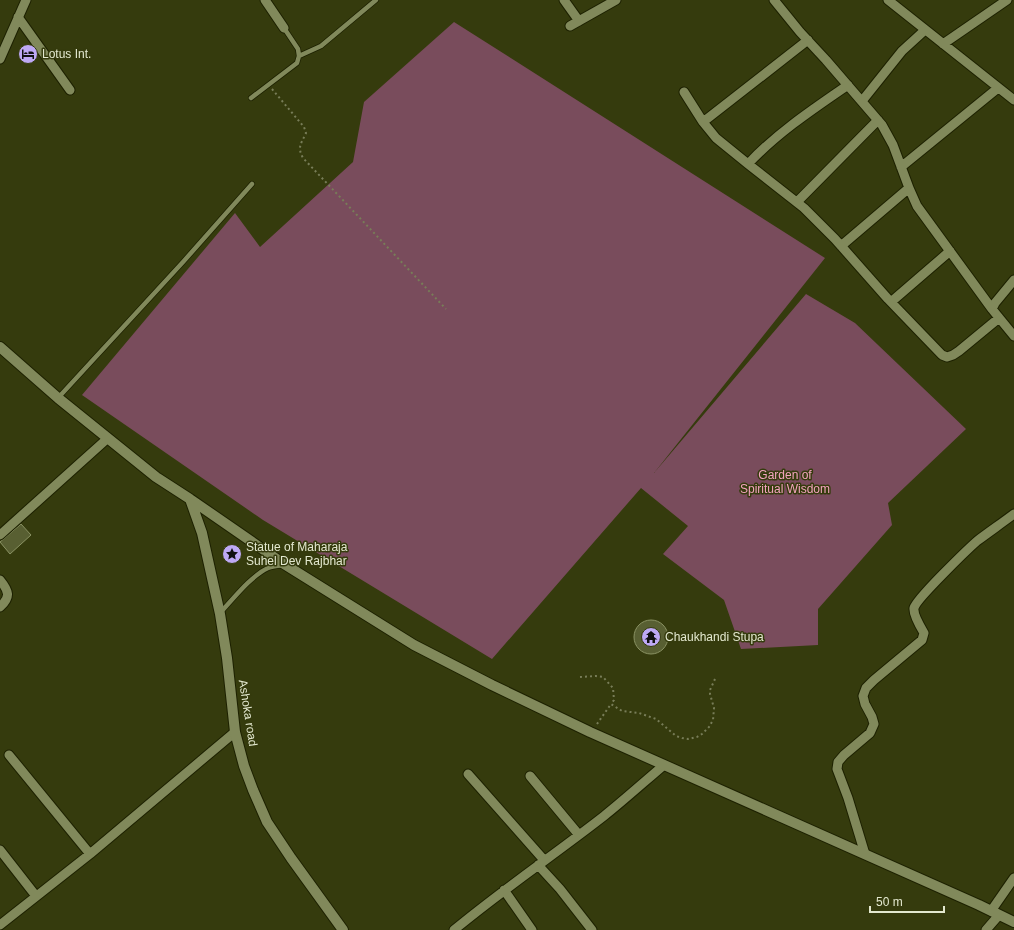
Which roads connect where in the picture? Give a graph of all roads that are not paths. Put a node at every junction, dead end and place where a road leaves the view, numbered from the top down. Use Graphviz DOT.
graph roads {
  1 [pos="26,0"];
  2 [pos="265,0"];
  3 [pos="376,0"];
  4 [pos="564,0"];
  5 [pos="616,0"];
  6 [pos="774,0"];
  7 [pos="888,0"];
  8 [pos="1007,0"];
  9 [pos="18,17"];
  10 [pos="579,21"];
  11 [pos="570,26"];
  12 [pos="284,28"];
  13 [pos="925,30"];
  14 [pos="808,40"];
  15 [pos="943,44"];
  16 [pos="299,56"];
  17 [pos="0,59"];
  18 [pos="848,85"];
  19 [pos="998,88"];
  20 [pos="70,90"];
  21 [pos="684,92"];
  22 [pos="251,98"];
  23 [pos="1014,100"];
  24 [pos="862,101"];
  25 [pos="878,120"];
  26 [pos="703,122"];
  27 [pos="748,164"];
  28 [pos="901,167"];
  29 [pos="252,184"];
  30 [pos="909,188"];
  31 [pos="797,202"];
  32 [pos="841,246"];
  33 [pos="950,251"];
  34 [pos="1014,280"];
  35 [pos="891,302"];
  36 [pos="992,308"];
  37 [pos="999,318"];
  38 [pos="1014,336"];
  39 [pos="0,346"];
  40 [pos="58,398"];
  41 [pos="108,438"];
  42 [pos="190,499"];
  43 [pos="1014,514"];
  44 [pos="0,535"];
  45 [pos="284,564"];
  46 [pos="0,580"];
  47 [pos="0,608"];
  48 [pos="220,614"];
  49 [pos="235,732"];
  50 [pos="9,755"];
  51 [pos="664,765"];
  52 [pos="468,774"];
  53 [pos="530,776"];
  54 [pos="579,835"];
  55 [pos="0,850"];
  56 [pos="90,854"];
  57 [pos="864,854"];
  58 [pos="541,863"];
  59 [pos="1014,878"];
  60 [pos="504,890"];
  61 [pos="36,896"];
  62 [pos="995,913"];
  63 [pos="1014,922"];
  64 [pos="0,925"];
  65 [pos="343,930"];
  66 [pos="454,930"];
  67 [pos="532,930"];
  68 [pos="592,930"];
  69 [pos="986,930"];
  1 -- 9 [label="street"];
  2 -- 12 [label="street"];
  3 -- 16 [label="lane"];
  4 -- 10 [label="street"];
  5 -- 10 [label="street"];
  6 -- 14 [label="street"];
  7 -- 13 [label="street"];
  8 -- 15 [label="street"];
  9 -- 17 [label="street"];
  9 -- 20 [label="street"];
  10 -- 11 [label="street"];
  12 -- 16 [label="lane"];
  13 -- 15 [label="street"];
  13 -- 24 [label="street"];
  14 -- 18 [label="street"];
  14 -- 26 [label="street"];
  15 -- 19 [label="street"];
  16 -- 22 [label="lane"];
  18 -- 24 [label="street"];
  18 -- 27 [label="street"];
  19 -- 23 [label="street"];
  19 -- 28 [label="street"];
  21 -- 26 [label="street"];
  24 -- 25 [label="street"];
  25 -- 28 [label="street"];
  25 -- 31 [label="street"];
  26 -- 27 [label="street"];
  27 -- 31 [label="street"];
  28 -- 30 [label="street"];
  29 -- 40 [label="lane"];
  30 -- 32 [label="street"];
  30 -- 33 [label="street"];
  31 -- 32 [label="street"];
  32 -- 35 [label="street"];
  33 -- 35 [label="street"];
  33 -- 36 [label="street"];
  34 -- 36 [label="street"];
  35 -- 37 [label="street"];
  36 -- 37 [label="street"];
  37 -- 38 [label="street"];
  39 -- 40 [label="street"];
  40 -- 41 [label="street"];
  41 -- 42 [label="street"];
  41 -- 44 [label="street"];
  42 -- 45 [label="street"];
  42 -- 48 [label="street, Ashoka road"];
  43 -- 57 [label="street"];
  45 -- 48 [label="lane"];
  45 -- 51 [label="street"];
  46 -- 47 [label="street"];
  48 -- 49 [label="street, Ashoka road"];
  49 -- 56 [label="street"];
  49 -- 65 [label="street, Ashoka road"];
  50 -- 56 [label="street"];
  51 -- 54 [label="street"];
  51 -- 57 [label="street"];
  52 -- 58 [label="street"];
  53 -- 54 [label="street"];
  54 -- 58 [label="street"];
  55 -- 61 [label="street"];
  56 -- 61 [label="street"];
  57 -- 62 [label="street"];
  58 -- 60 [label="street"];
  58 -- 68 [label="street"];
  59 -- 62 [label="street"];
  60 -- 66 [label="street"];
  60 -- 67 [label="street"];
  61 -- 64 [label="street"];
  62 -- 63 [label="street"];
  62 -- 69 [label="street"];
}
